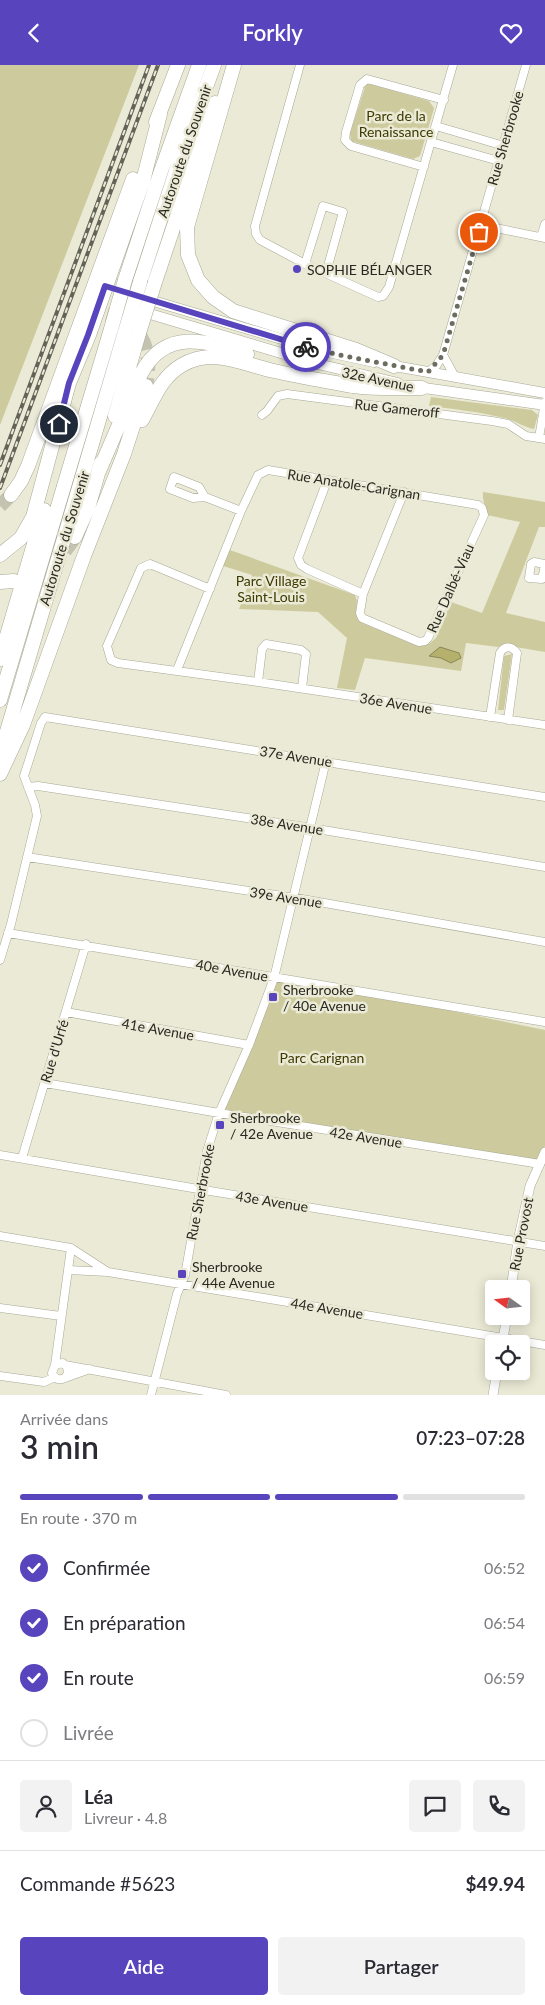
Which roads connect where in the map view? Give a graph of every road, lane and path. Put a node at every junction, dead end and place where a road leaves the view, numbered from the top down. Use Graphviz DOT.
graph roads {
  1 [pos="178,65"];
  2 [pos="199,65"];
  3 [pos="214,65"];
  4 [pos="229,65"];
  5 [pos="234,65"];
  6 [pos="300,65"];
  7 [pos="453,65"];
  8 [pos="526,65"];
  9 [pos="444,100"];
  10 [pos="160,114"];
  11 [pos="436,126"];
  12 [pos="432,142"];
  13 [pos="504,146"];
  14 [pos="499,161"];
  15 [pos="424,167"];
  16 [pos="545,224"];
  17 [pos="481,225"];
  18 [pos="543,238"];
  19 [pos="305,264"];
  20 [pos="326,273"];
  21 [pos="147,282"];
  22 [pos="102,302"];
  23 [pos="132,333"];
  24 [pos="88,335"];
  25 [pos="443,355"];
  26 [pos="394,366"];
  27 [pos="428,372"];
  28 [pos="455,377"];
  29 [pos="351,385"];
  30 [pos="146,386"];
  31 [pos="422,388"];
  32 [pos="545,393"];
  33 [pos="545,404"];
  34 [pos="262,415"];
  35 [pos="542,438"];
  36 [pos="124,454"];
  37 [pos="99,471"];
  38 [pos="327,481"];
  39 [pos="404,493"];
  40 [pos="11,495"];
  41 [pos="205,497"];
  42 [pos="241,511"];
  43 [pos="484,515"];
  44 [pos="75,537"];
  45 [pos="0,555"];
  46 [pos="14,581"];
  47 [pos="0,582"];
  48 [pos="210,589"];
  49 [pos="363,594"];
  50 [pos="0,659"];
  51 [pos="177,670"];
  52 [pos="258,682"];
  53 [pos="302,688"];
  54 [pos="0,700"];
  55 [pos="490,717"];
  56 [pos="508,720"];
  57 [pos="545,725"];
  58 [pos="0,755"];
  59 [pos="326,761"];
  60 [pos="0,774"];
  61 [pos="28,787"];
  62 [pos="545,797"];
  63 [pos="310,828"];
  64 [pos="27,857"];
  65 [pos="545,867"];
  66 [pos="293,898"];
  67 [pos="8,933"];
  68 [pos="545,942"];
  69 [pos="86,944"];
  70 [pos="0,960"];
  71 [pos="274,978"];
  72 [pos="66,1012"];
  73 [pos="545,1022"];
  74 [pos="249,1045"];
  75 [pos="45,1083"];
  76 [pos="219,1113"];
  77 [pos="545,1152"];
  78 [pos="0,1155"];
  79 [pos="22,1158"];
  80 [pos="540,1164"];
  81 [pos="199,1189"];
  82 [pos="0,1236"];
  83 [pos="518,1241"];
  84 [pos="545,1245"];
  85 [pos="71,1248"];
  86 [pos="68,1270"];
  87 [pos="108,1272"];
  88 [pos="512,1280"];
  89 [pos="181,1285"];
  90 [pos="0,1308"];
  91 [pos="61,1316"];
  92 [pos="485,1338"];
  93 [pos="530,1344"];
  94 [pos="545,1345"];
  95 [pos="54,1365"];
  96 [pos="65,1365"];
  97 [pos="90,1369"];
  98 [pos="0,1376"];
  99 [pos="55,1377"];
  100 [pos="64,1378"];
  101 [pos="496,1380"];
  102 [pos="154,1382"];
  103 [pos="150,1395"];
  104 [pos="226,1395"];
  105 [pos="493,1395"];
  1 -- 10 [label="highway"];
  2 -- 54 [label="highway, Autoroute du Souvenir, bridge"];
  3 -- 21 [label="highway, Autoroute du Souvenir"];
  4 -- 21 [label="highway"];
  5 -- 26 [label="highway"];
  6 -- 19 [label="street"];
  7 -- 9 [label="street"];
  8 -- 13 [label="street, Rue Sherbrooke"];
  9 -- 11 [label="street"];
  9 -- 15 [label="street"];
  10 -- 22 [label="highway"];
  10 -- 40 [label="highway"];
  11 -- 12 [label="street"];
  11 -- 13 [label="street"];
  12 -- 14 [label="street"];
  12 -- 15 [label="street"];
  13 -- 14 [label="street, Rue Sherbrooke"];
  14 -- 17 [label="street, Rue Sherbrooke"];
  15 -- 20 [label="street"];
  16 -- 18 [label="street"];
  17 -- 18 [label="street"];
  17 -- 25 [label="street, Rue Sherbrooke"];
  19 -- 20 [label="street"];
  19 -- 20 [label="street"];
  21 -- 23 [label="highway, Autoroute du Souvenir, bridge"];
  22 -- 24 [label="highway"];
  22 -- 26 [label="main road, 32e Avenue"];
  22 -- 31 [label="main road, 32e Avenue"];
  23 -- 37 [label="highway"];
  23 -- 58 [label="highway, Autoroute du Souvenir"];
  24 -- 45 [label="highway"];
  24 -- 50 [label="highway"];
  25 -- 27 [label="street, Rue Sherbrooke"];
  25 -- 28 [label="street"];
  26 -- 27 [label="main road, 32e Avenue"];
  27 -- 28 [label="main road, 32e Avenue"];
  28 -- 32 [label="main road, 32e Avenue"];
  29 -- 31 [label="highway"];
  29 -- 36 [label="highway"];
  29 -- 37 [label="highway"];
  30 -- 36 [label="highway"];
  31 -- 33 [label="main road, 32e Avenue"];
  33 -- 35 [label="street, Rue Gameroff"];
  34 -- 35 [label="street, Rue Gameroff"];
  36 -- 60 [label="highway"];
  37 -- 44 [label="highway"];
  38 -- 39 [label="street, Rue Anatole-Carignan"];
  38 -- 42 [label="street, Rue Anatole-Carignan"];
  38 -- 49 [label="street"];
  39 -- 43 [label="street, Rue Anatole-Carignan"];
  39 -- 49 [label="street, Rue Dalbé-Viau"];
  41 -- 42 [label="street"];
  42 -- 48 [label="street, Rue Anatole-Carignan"];
  43 -- 49 [label="street, Rue Dalbé-Viau"];
  46 -- 47 [label="highway"];
  48 -- 51 [label="street, Rue Anatole-Carignan"];
  48 -- 51 [label="street, 36e Avenue"];
  51 -- 52 [label="street, 36e Avenue"];
  52 -- 53 [label="street, 36e Avenue"];
  52 -- 53 [label="street"];
  53 -- 55 [label="street, 36e Avenue"];
  55 -- 56 [label="street, 36e Avenue"];
  55 -- 56 [label="street"];
  56 -- 57 [label="street, 36e Avenue"];
  59 -- 61 [label="street, 37e Avenue"];
  59 -- 62 [label="street, 37e Avenue"];
  59 -- 63 [label="street, Rue Sherbrooke"];
  61 -- 63 [label="street, 38e Avenue"];
  61 -- 64 [label="street"];
  63 -- 65 [label="street, 38e Avenue"];
  63 -- 66 [label="street, Rue Sherbrooke"];
  64 -- 66 [label="street, 39e Avenue"];
  64 -- 67 [label="street"];
  66 -- 68 [label="street, 39e Avenue"];
  66 -- 71 [label="street, Rue Sherbrooke"];
  67 -- 69 [label="street, 40e Avenue"];
  67 -- 70 [label="street"];
  69 -- 71 [label="street, 40e Avenue"];
  69 -- 72 [label="street, Rue d'Urfé"];
  71 -- 73 [label="street, 40e Avenue"];
  71 -- 74 [label="street, Rue Sherbrooke"];
  72 -- 74 [label="street, 41e Avenue"];
  72 -- 75 [label="street, Rue d'Urfé"];
  74 -- 76 [label="street, Rue Sherbrooke"];
  75 -- 76 [label="street, 42e Avenue"];
  75 -- 79 [label="street, Rue d'Urfé"];
  76 -- 80 [label="street, 42e Avenue"];
  76 -- 81 [label="street, Rue Sherbrooke"];
  77 -- 80 [label="street, Rue Provost"];
  78 -- 79 [label="street, 43e Avenue"];
  79 -- 81 [label="street, 43e Avenue"];
  80 -- 83 [label="street, Rue Provost"];
  81 -- 83 [label="street, 43e Avenue"];
  81 -- 89 [label="street, Rue Sherbrooke"];
  82 -- 85 [label="street, 44e Avenue"];
  83 -- 84 [label="street, 43e Avenue"];
  83 -- 88 [label="street, Rue Provost"];
  85 -- 86 [label="street"];
  85 -- 87 [label="street, 44e Avenue"];
  86 -- 87 [label="street, 44e Avenue"];
  86 -- 91 [label="street"];
  87 -- 89 [label="street, 44e Avenue"];
  89 -- 92 [label="street, 44e Avenue"];
  89 -- 102 [label="street, Rue Sherbrooke"];
  90 -- 91 [label="street"];
  91 -- 95 [label="street"];
  93 -- 94 [label="street, 44e Avenue"];
  95 -- 96 [label="street"];
  95 -- 99 [label="street"];
  96 -- 97 [label="street"];
  96 -- 100 [label="street"];
  97 -- 100 [label="street"];
  97 -- 102 [label="street"];
  98 -- 99 [label="street"];
  99 -- 100 [label="street"];
  101 -- 105 [label="street"];
  102 -- 103 [label="street, Rue Sherbrooke"];
  102 -- 104 [label="street"];
}
